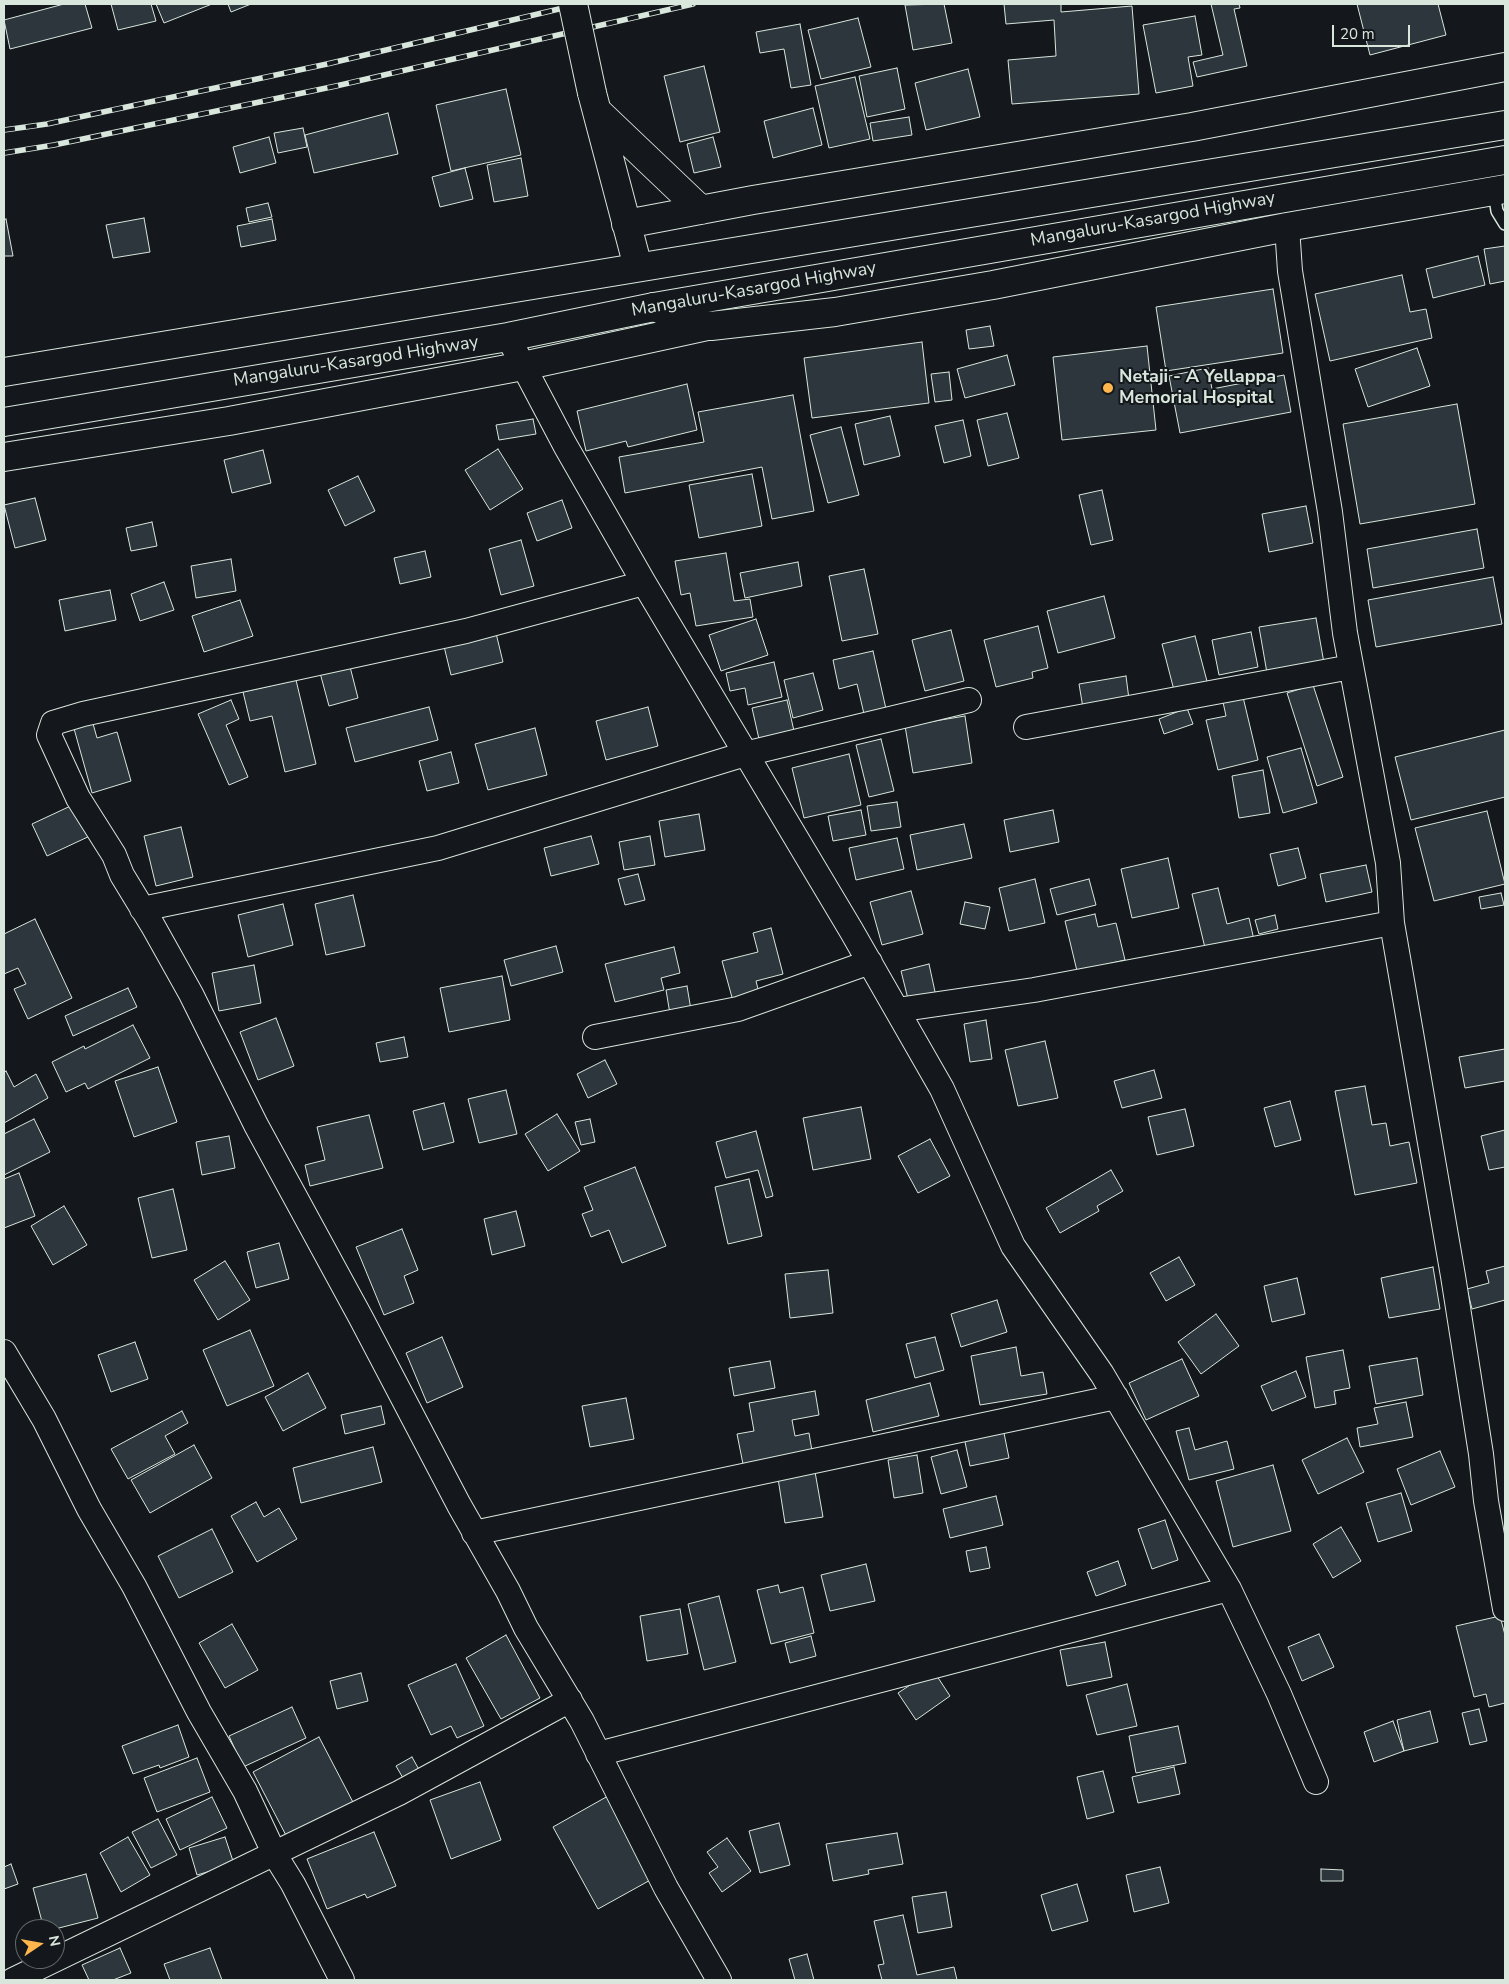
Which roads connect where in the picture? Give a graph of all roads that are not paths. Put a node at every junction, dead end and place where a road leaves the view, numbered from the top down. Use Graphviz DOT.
graph roads {
  1 [pos="573,4"];
  2 [pos="1505,67"];
  3 [pos="594,102"];
  4 [pos="1505,125"];
  5 [pos="1505,160"];
  6 [pos="1500,190"];
  7 [pos="701,210"];
  8 [pos="626,224"];
  9 [pos="1505,224"];
  10 [pos="1287,227"];
  11 [pos="638,267"];
  12 [pos="654,307"];
  13 [pos="711,326"];
  14 [pos="508,337"];
  15 [pos="523,366"];
  16 [pos="4,372"];
  17 [pos="4,422"];
  18 [pos="4,457"];
  19 [pos="644,583"];
  20 [pos="1351,667"];
  21 [pos="969,700"];
  22 [pos="1026,728"];
  23 [pos="746,754"];
  24 [pos="142,908"];
  25 [pos="1392,923"];
  26 [pos="870,962"];
  27 [pos="897,1010"];
  28 [pos="595,1037"];
  29 [pos="4,1352"];
  30 [pos="1116,1397"];
  31 [pos="474,1533"];
  32 [pos="1228,1589"];
  33 [pos="1505,1608"];
  34 [pos="570,1700"];
  35 [pos="598,1754"];
  36 [pos="1316,1782"];
  37 [pos="276,1854"];
  38 [pos="12,1980"];
  39 [pos="342,1980"];
  40 [pos="719,1980"];
  1 -- 3 [label="main road, bridge"];
  2 -- 7 [label="main road"];
  3 -- 7 [label="main road"];
  3 -- 8 [label="main road"];
  4 -- 11 [label="main road, Mangaluru-Kasargod Highway"];
  5 -- 12 [label="main road, Mangaluru-Kasargod Highway"];
  6 -- 9 [label="lane"];
  6 -- 10 [label="main road"];
  7 -- 8 [label="main road"];
  8 -- 11 [label="main road"];
  10 -- 13 [label="main road"];
  10 -- 20 [label="street"];
  11 -- 16 [label="main road, Mangaluru-Kasargod Highway"];
  12 -- 13 [label="main road"];
  12 -- 14 [label="main road, Mangaluru-Kasargod Highway"];
  13 -- 15 [label="main road"];
  14 -- 15 [label="street"];
  14 -- 17 [label="main road, Mangaluru-Kasargod Highway"];
  15 -- 18 [label="main road"];
  15 -- 19 [label="street"];
  19 -- 23 [label="street"];
  19 -- 24 [label="street"];
  20 -- 22 [label="street"];
  20 -- 25 [label="street"];
  21 -- 23 [label="street"];
  23 -- 24 [label="street"];
  23 -- 26 [label="street"];
  24 -- 31 [label="street"];
  25 -- 27 [label="street"];
  25 -- 33 [label="street"];
  26 -- 27 [label="street"];
  26 -- 28 [label="street"];
  27 -- 30 [label="street"];
  29 -- 37 [label="street"];
  30 -- 31 [label="street"];
  30 -- 32 [label="street"];
  31 -- 34 [label="street"];
  32 -- 35 [label="street"];
  32 -- 36 [label="street"];
  34 -- 35 [label="street"];
  34 -- 37 [label="street"];
  35 -- 40 [label="street"];
  37 -- 38 [label="street"];
  37 -- 39 [label="street"];
}
